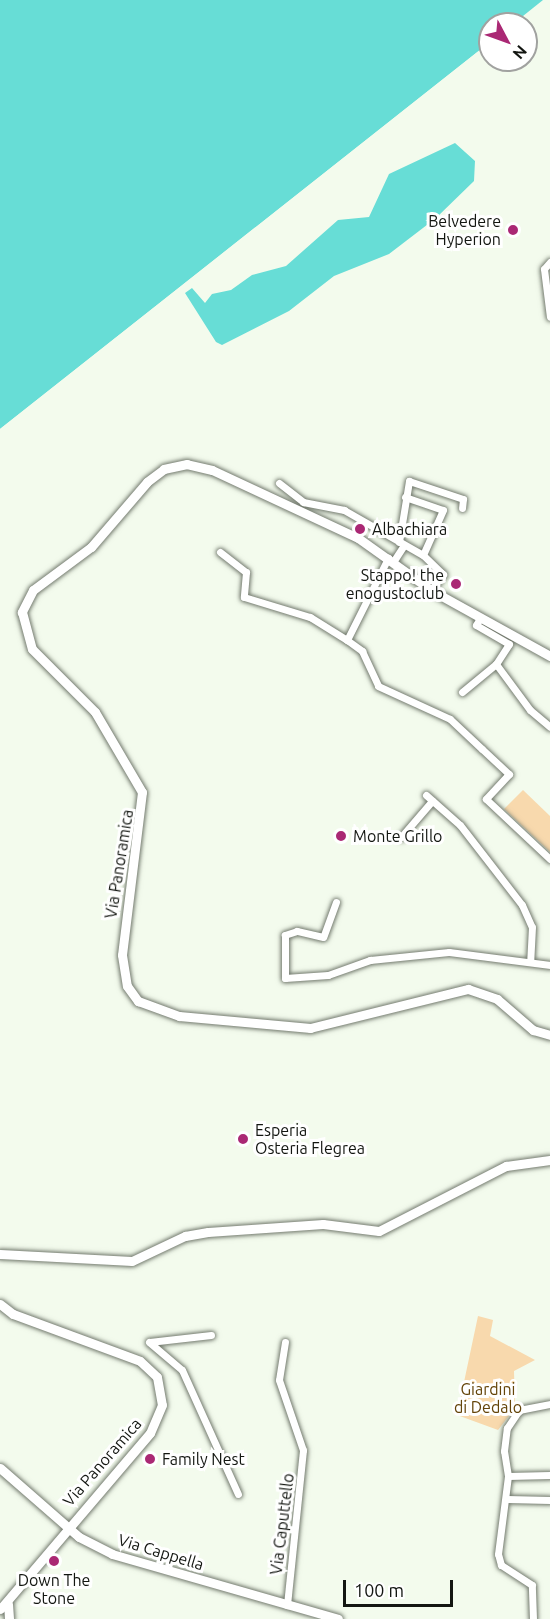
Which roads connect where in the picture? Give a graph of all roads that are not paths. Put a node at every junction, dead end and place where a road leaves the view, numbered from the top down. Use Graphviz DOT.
graph roads {
  1 [pos="550,262"];
  2 [pos="550,317"];
  3 [pos="279,483"];
  4 [pos="405,496"];
  5 [pos="462,508"];
  6 [pos="401,543"];
  7 [pos="220,552"];
  8 [pos="423,555"];
  9 [pos="390,560"];
  10 [pos="431,590"];
  11 [pos="480,618"];
  12 [pos="347,640"];
  13 [pos="550,656"];
  14 [pos="496,664"];
  15 [pos="462,692"];
  16 [pos="550,727"];
  17 [pos="426,795"];
  18 [pos="432,801"];
  19 [pos="401,837"];
  20 [pos="550,859"];
  21 [pos="336,902"];
  22 [pos="530,962"];
  23 [pos="550,965"];
  24 [pos="550,1035"];
  25 [pos="550,1160"];
  26 [pos="0,1254"];
  27 [pos="0,1304"];
  28 [pos="211,1335"];
  29 [pos="285,1342"];
  30 [pos="163,1359"];
  31 [pos="151,1370"];
  32 [pos="550,1404"];
  33 [pos="0,1468"];
  34 [pos="550,1475"];
  35 [pos="508,1476"];
  36 [pos="238,1494"];
  37 [pos="507,1499"];
  38 [pos="550,1500"];
  39 [pos="67,1527"];
  40 [pos="287,1605"];
  41 [pos="4,1607"];
  42 [pos="9,1619"];
  43 [pos="338,1619"];
  44 [pos="533,1619"];
  1 -- 2 [label="street"];
  3 -- 6 [label="street"];
  4 -- 5 [label="street"];
  4 -- 6 [label="street"];
  4 -- 8 [label="street"];
  6 -- 8 [label="street"];
  6 -- 9 [label="street"];
  7 -- 12 [label="street"];
  8 -- 10 [label="street"];
  9 -- 10 [label="street, Via Panoramica"];
  9 -- 12 [label="street"];
  9 -- 24 [label="street, Via Panoramica"];
  10 -- 11 [label="street, Via Panoramica"];
  11 -- 13 [label="street, Via Panoramica"];
  11 -- 14 [label="street"];
  12 -- 20 [label="street"];
  14 -- 15 [label="street"];
  14 -- 16 [label="street"];
  17 -- 18 [label="street"];
  18 -- 19 [label="street"];
  18 -- 22 [label="street"];
  21 -- 22 [label="street"];
  22 -- 23 [label="street"];
  25 -- 26 [label="street"];
  27 -- 31 [label="street"];
  28 -- 30 [label="street"];
  29 -- 40 [label="street, Via Caputtello"];
  30 -- 31 [label="street"];
  30 -- 36 [label="street"];
  31 -- 39 [label="street, Via Panoramica"];
  32 -- 35 [label="street"];
  33 -- 39 [label="street, Via Cappella"];
  34 -- 35 [label="street"];
  35 -- 37 [label="street"];
  37 -- 38 [label="street"];
  37 -- 44 [label="street"];
  39 -- 40 [label="street, Via Cappella"];
  39 -- 41 [label="street, Via Panoramica"];
  40 -- 43 [label="street, Via Cappella"];
  41 -- 42 [label="street"];
}
